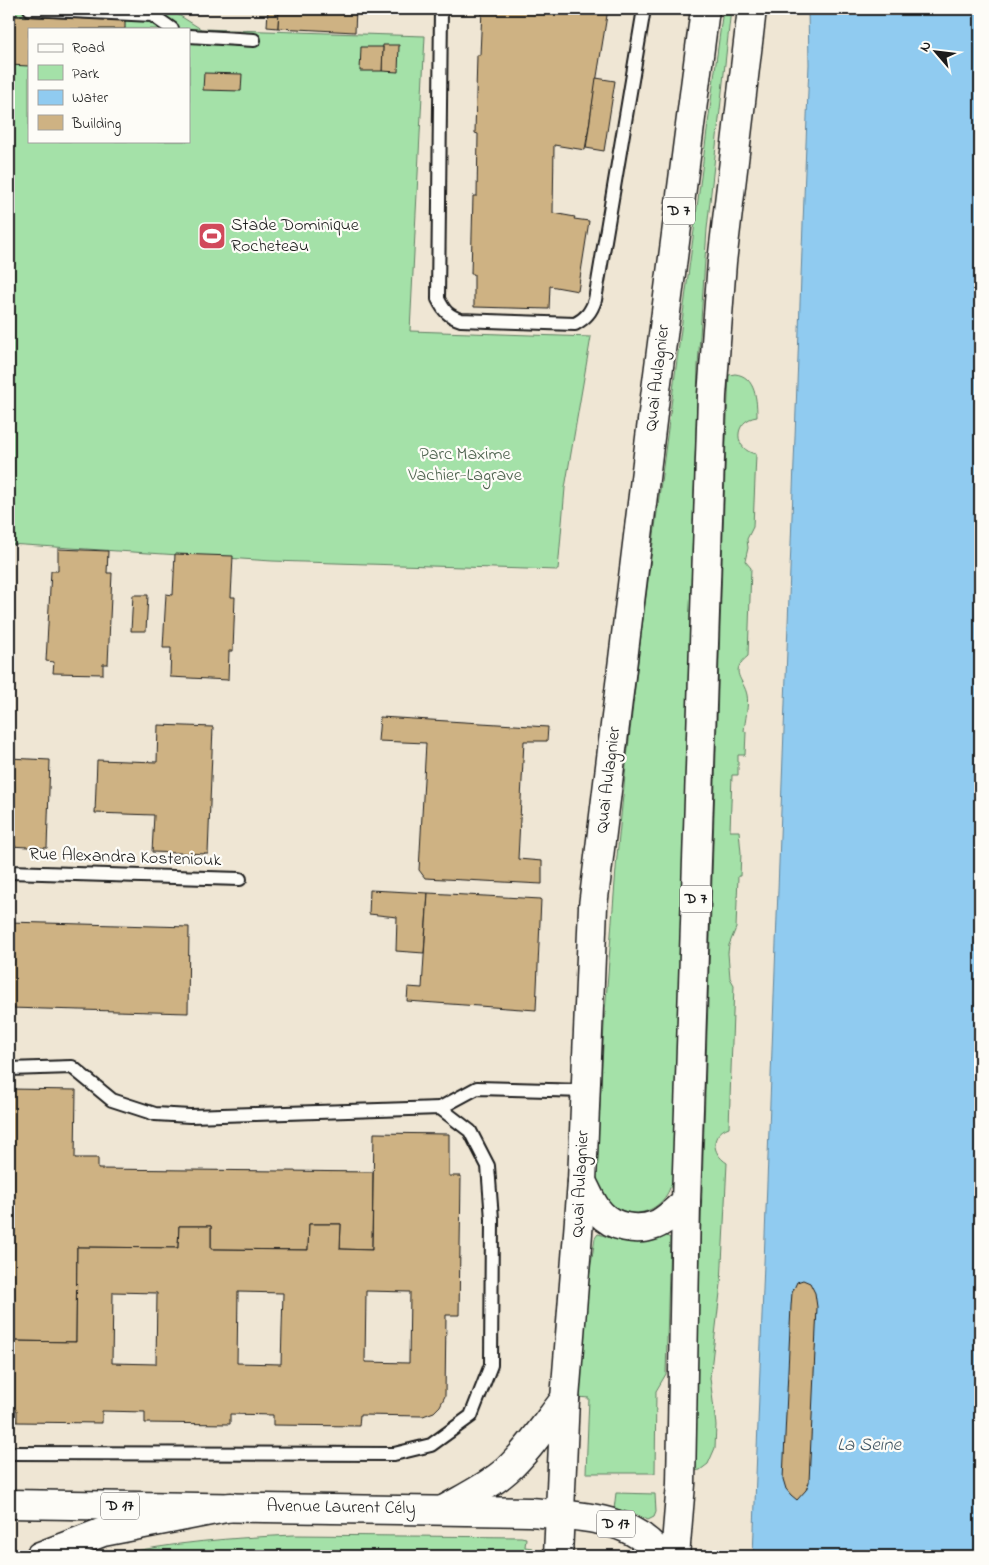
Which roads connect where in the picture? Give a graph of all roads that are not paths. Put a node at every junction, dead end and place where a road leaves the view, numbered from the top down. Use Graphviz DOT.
graph roads {
  1 [pos="30,9"];
  2 [pos="441,9"];
  3 [pos="644,9"];
  4 [pos="706,9"];
  5 [pos="752,9"];
  6 [pos="171,28"];
  7 [pos="190,36"];
  8 [pos="254,40"];
  9 [pos="9,872"];
  10 [pos="240,879"];
  11 [pos="9,1069"];
  12 [pos="586,1091"];
  13 [pos="440,1108"];
  14 [pos="582,1182"];
  15 [pos="686,1202"];
  16 [pos="565,1398"];
  17 [pos="9,1453"];
  18 [pos="9,1504"];
  19 [pos="231,1507"];
  20 [pos="445,1509"];
  21 [pos="560,1515"];
  22 [pos="40,1556"];
  23 [pos="558,1556"];
  24 [pos="661,1556"];
  25 [pos="675,1556"];
  1 -- 6 [label="lane"];
  2 -- 3 [label="lane"];
  4 -- 12 [label="main road, Quai Aulagnier / D 7"];
  5 -- 15 [label="main road, D 7"];
  7 -- 8 [label="lane"];
  9 -- 10 [label="lane, Rue Alexandra Kosteniouk"];
  11 -- 13 [label="lane"];
  12 -- 13 [label="lane"];
  12 -- 14 [label="main road, Quai Aulagnier / D 7"];
  13 -- 17 [label="lane"];
  14 -- 15 [label="main road"];
  14 -- 16 [label="main road, Quai Aulagnier / D 7"];
  15 -- 25 [label="main road, D 7"];
  16 -- 20 [label="main road"];
  16 -- 21 [label="main road, Quai Aulagnier / D 7"];
  18 -- 19 [label="main road, Avenue Laurent Cély / D 17"];
  19 -- 20 [label="main road, Avenue Laurent Cély / D 17"];
  19 -- 22 [label="main road"];
  20 -- 21 [label="main road, Avenue Laurent Cély / D 17"];
  21 -- 23 [label="main road, Quai Aulagnier / D 7"];
  21 -- 24 [label="main road, Avenue Laurent Cély / D 17"];
}
